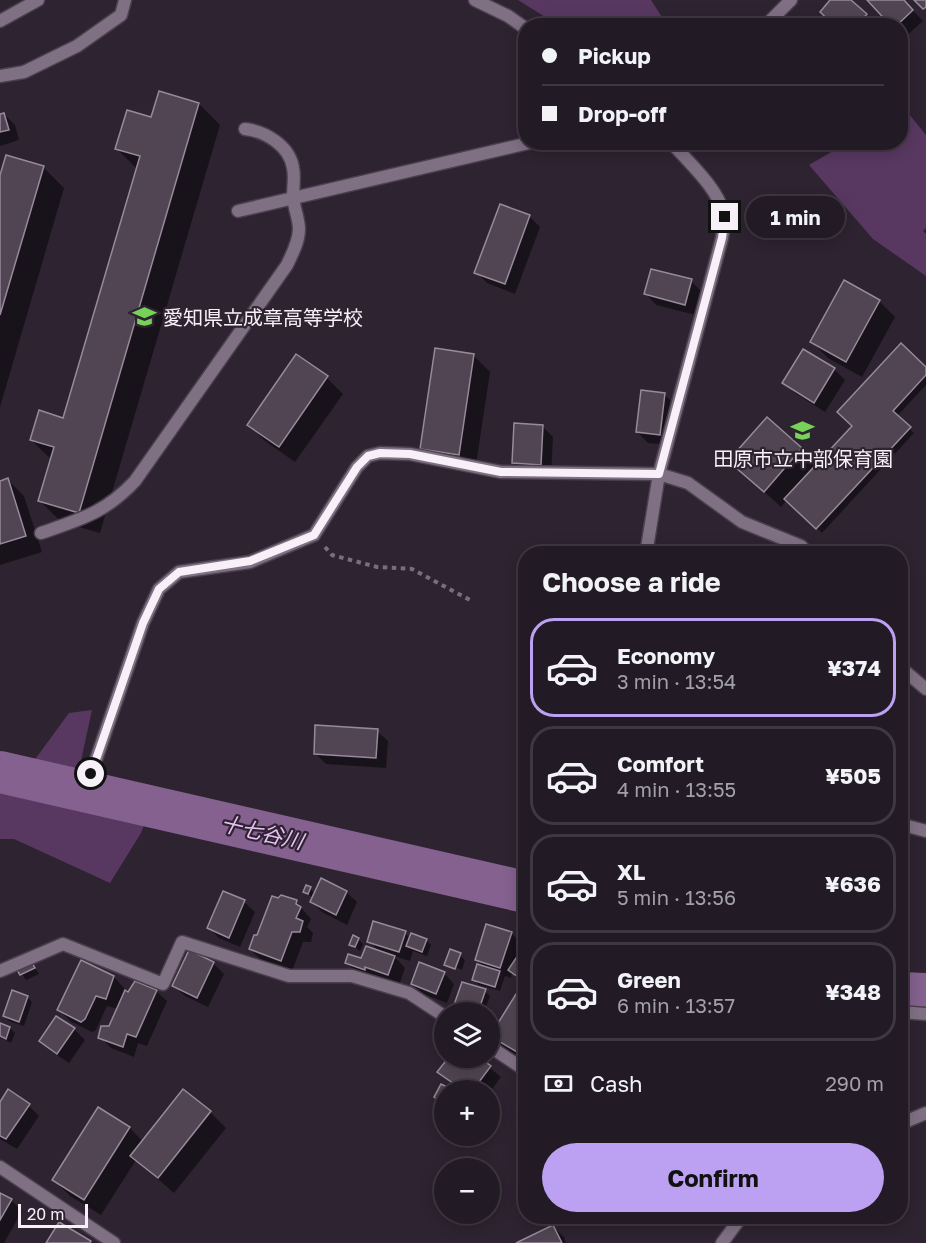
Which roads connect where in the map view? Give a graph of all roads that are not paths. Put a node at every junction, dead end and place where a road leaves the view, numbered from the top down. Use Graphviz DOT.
graph roads {
  1 [pos="38,0"];
  2 [pos="125,0"];
  3 [pos="475,0"];
  4 [pos="791,0"];
  5 [pos="773,18"];
  6 [pos="0,21"];
  7 [pos="518,23"];
  8 [pos="0,76"];
  9 [pos="245,129"];
  10 [pos="518,146"];
  11 [pos="678,150"];
  12 [pos="293,198"];
  13 [pos="238,211"];
  14 [pos="659,474"];
  15 [pos="41,533"];
  16 [pos="647,546"];
  17 [pos="801,546"];
  18 [pos="908,673"];
  19 [pos="926,689"];
  20 [pos="91,774"];
  21 [pos="908,826"];
  22 [pos="926,831"];
  23 [pos="0,971"];
  24 [pos="434,1009"];
  25 [pos="908,1013"];
  26 [pos="926,1014"];
  27 [pos="500,1053"];
  28 [pos="518,1065"];
  29 [pos="926,1113"];
  30 [pos="908,1121"];
  31 [pos="0,1167"];
  32 [pos="736,1224"];
  33 [pos="114,1243"];
  34 [pos="722,1243"];
  1 -- 6 [label="street"];
  2 -- 8 [label="street"];
  3 -- 7 [label="street"];
  4 -- 5 [label="street"];
  9 -- 12 [label="street"];
  10 -- 12 [label="street"];
  11 -- 14 [label="street"];
  12 -- 13 [label="street"];
  12 -- 15 [label="street"];
  14 -- 16 [label="street"];
  14 -- 17 [label="street"];
  14 -- 20 [label="street"];
  18 -- 19 [label="street"];
  21 -- 22 [label="street"];
  23 -- 24 [label="street"];
  25 -- 26 [label="street"];
  27 -- 28 [label="street"];
  29 -- 30 [label="street"];
  31 -- 33 [label="street"];
  32 -- 34 [label="street"];
}
